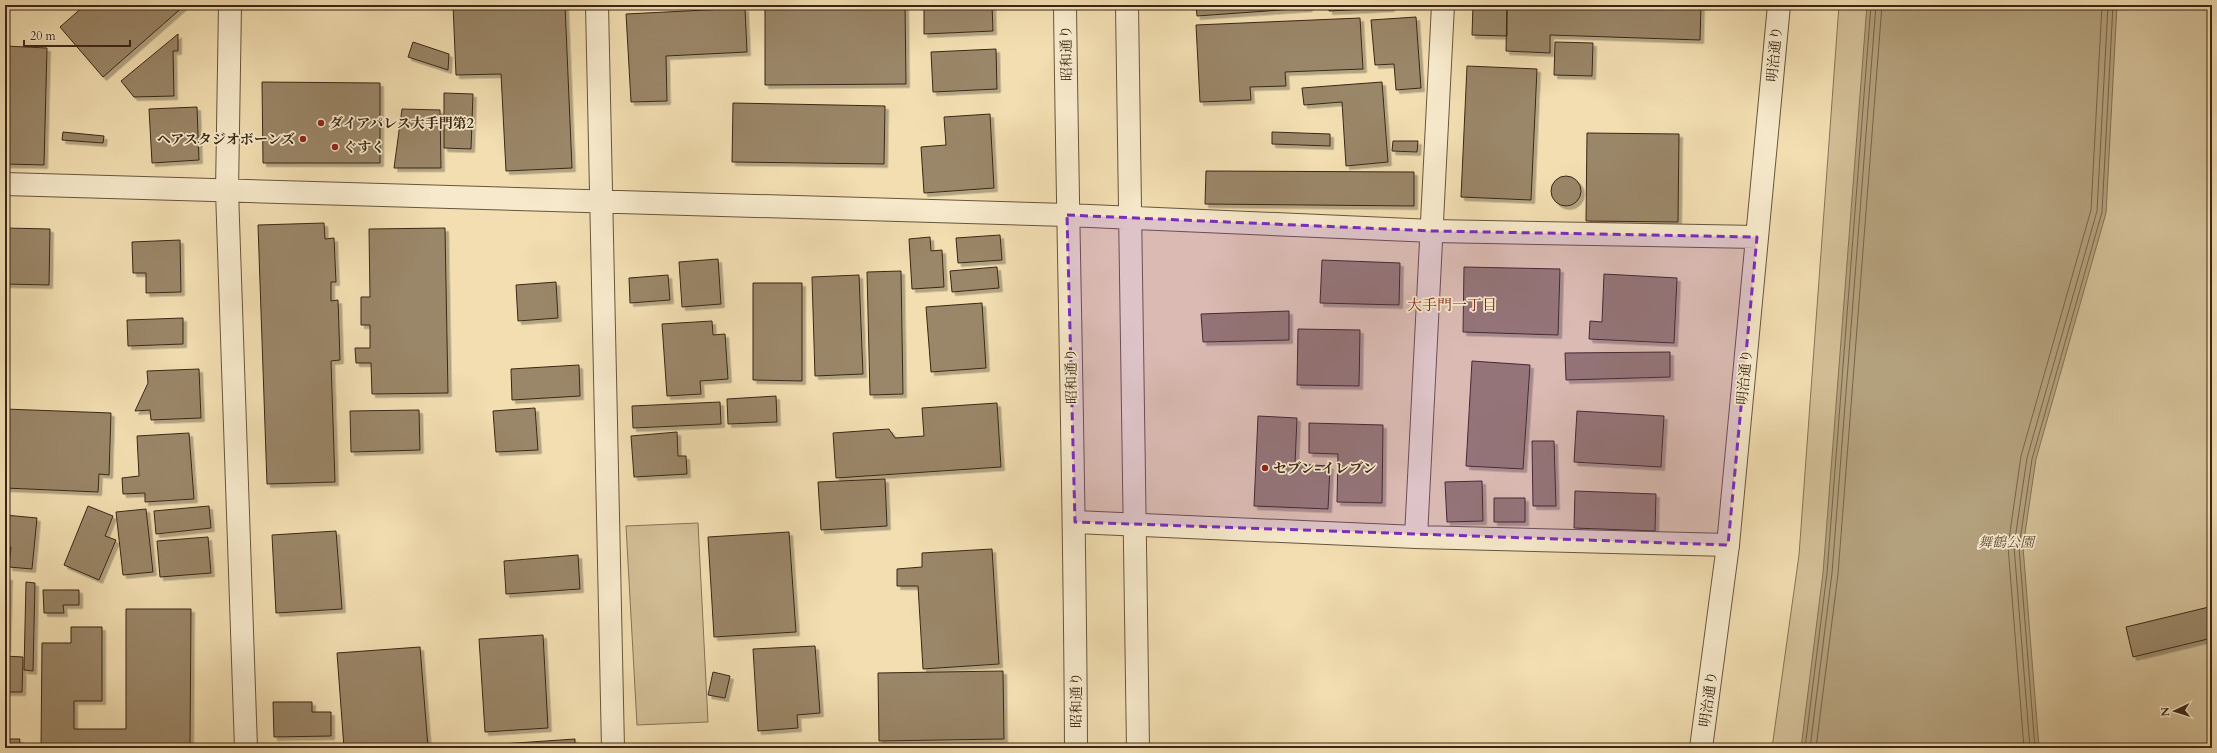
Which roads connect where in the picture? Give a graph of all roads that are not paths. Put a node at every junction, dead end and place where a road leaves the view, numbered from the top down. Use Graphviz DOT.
graph roads {
  1 [pos="230,5"];
  2 [pos="597,5"];
  3 [pos="1065,5"];
  4 [pos="1127,5"];
  5 [pos="1443,5"];
  6 [pos="1778,5"];
  7 [pos="5,184"];
  8 [pos="227,191"];
  9 [pos="601,202"];
  10 [pos="1068,215"];
  11 [pos="1131,219"];
  12 [pos="1433,231"];
  13 [pos="1757,237"];
  14 [pos="1075,522"];
  15 [pos="1134,526"];
  16 [pos="1416,537"];
  17 [pos="1728,545"];
  18 [pos="246,748"];
  19 [pos="613,748"];
  20 [pos="1076,748"];
  21 [pos="1138,748"];
  22 [pos="1701,748"];
  1 -- 8 [label="street"];
  2 -- 9 [label="street"];
  3 -- 10 [label="street, 昭和通り"];
  4 -- 11 [label="street"];
  5 -- 12 [label="street"];
  6 -- 13 [label="street, 明治通り"];
  7 -- 8 [label="street"];
  8 -- 9 [label="street"];
  8 -- 18 [label="street"];
  9 -- 10 [label="street"];
  9 -- 19 [label="street"];
  10 -- 11 [label="street"];
  10 -- 14 [label="street, 昭和通り"];
  11 -- 12 [label="street"];
  11 -- 15 [label="street"];
  12 -- 13 [label="street"];
  12 -- 16 [label="street"];
  13 -- 17 [label="street, 明治通り"];
  14 -- 15 [label="street"];
  14 -- 20 [label="street, 昭和通り"];
  15 -- 16 [label="street"];
  15 -- 21 [label="street"];
  16 -- 17 [label="street"];
  17 -- 22 [label="street, 明治通り"];
}
